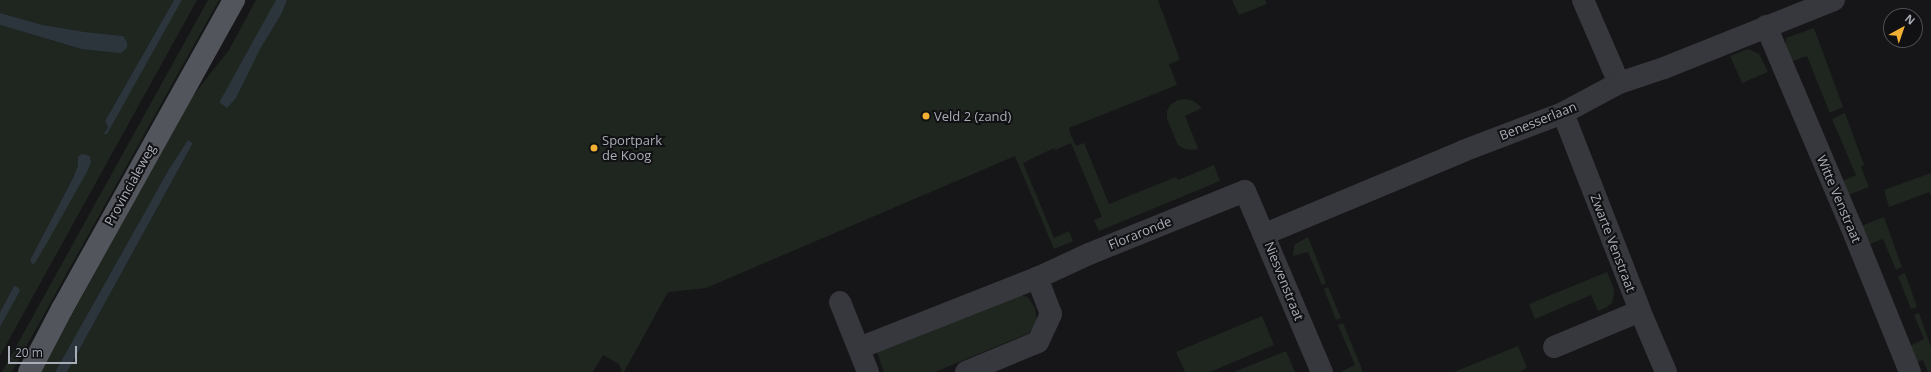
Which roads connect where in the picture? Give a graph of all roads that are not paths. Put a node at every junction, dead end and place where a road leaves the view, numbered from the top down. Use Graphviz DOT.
graph roads {
  1 [pos="234,0"];
  2 [pos="1583,0"];
  3 [pos="1834,0"];
  4 [pos="1766,26"];
  5 [pos="1619,83"];
  6 [pos="1563,113"];
  7 [pos="1245,191"];
  8 [pos="1265,234"];
  9 [pos="1037,278"];
  10 [pos="840,302"];
  11 [pos="1640,311"];
  12 [pos="1554,347"];
  13 [pos="859,348"];
  14 [pos="29,372"];
  15 [pos="868,372"];
  16 [pos="966,372"];
  17 [pos="1322,372"];
  18 [pos="1666,372"];
  19 [pos="1910,372"];
  1 -- 14 [label="main road, Provincialeweg"];
  2 -- 5 [label="street"];
  3 -- 4 [label="street, Benesserlaan"];
  4 -- 5 [label="street, Benesserlaan"];
  4 -- 19 [label="street, Witte Venstraat"];
  5 -- 6 [label="street, Benesserlaan"];
  6 -- 8 [label="street, Benesserlaan"];
  6 -- 11 [label="street, Zwarte Venstraat"];
  7 -- 8 [label="street, Niesvenstraat"];
  7 -- 9 [label="street, Floraronde"];
  8 -- 17 [label="street, Niesvenstraat"];
  9 -- 13 [label="street, Floraronde"];
  9 -- 16 [label="street"];
  10 -- 13 [label="street"];
  11 -- 12 [label="street"];
  11 -- 18 [label="street, Zwarte Venstraat"];
  13 -- 15 [label="street"];
}
